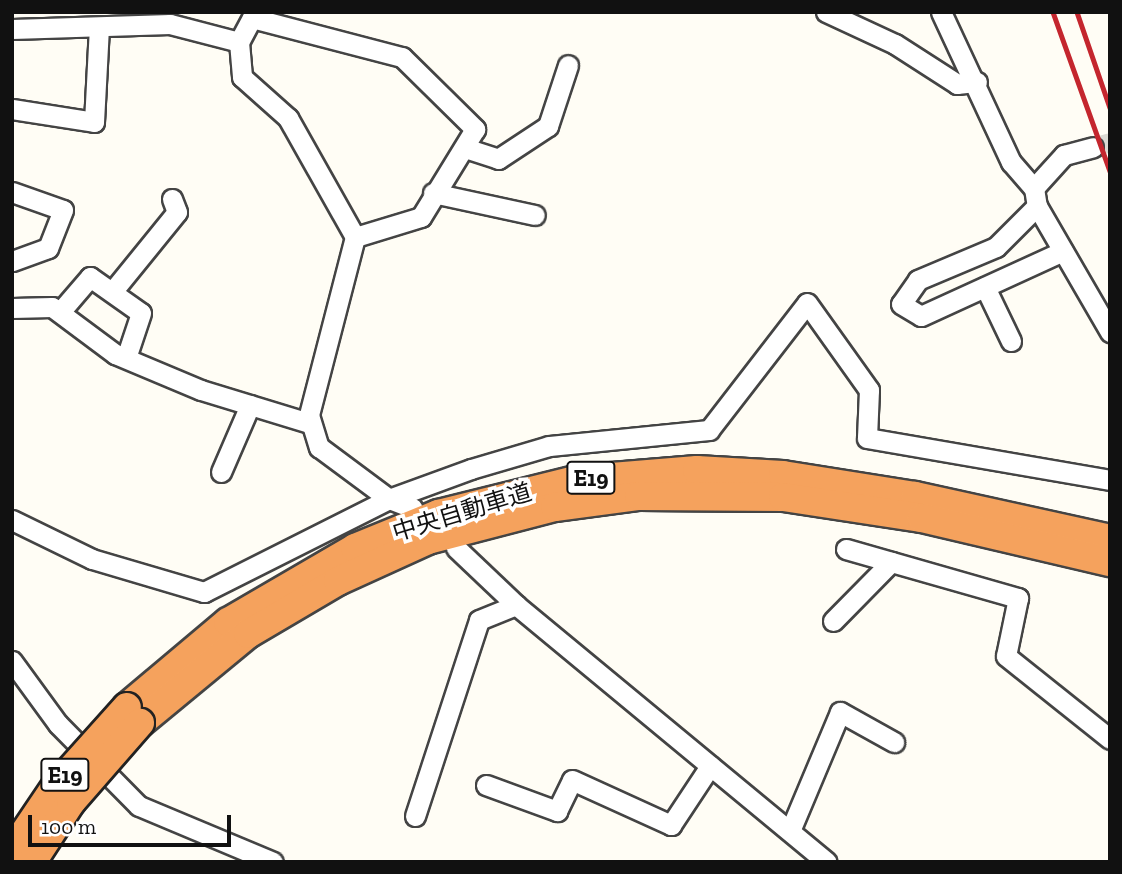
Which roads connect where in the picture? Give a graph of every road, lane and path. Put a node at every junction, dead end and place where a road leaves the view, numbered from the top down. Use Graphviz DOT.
graph roads {
  1 [pos="826,12"];
  2 [pos="941,12"];
  3 [pos="254,15"];
  4 [pos="99,27"];
  5 [pos="12,29"];
  6 [pos="239,42"];
  7 [pos="568,65"];
  8 [pos="977,82"];
  9 [pos="12,109"];
  10 [pos="1093,147"];
  11 [pos="465,148"];
  12 [pos="12,192"];
  13 [pos="433,193"];
  14 [pos="1035,197"];
  15 [pos="172,199"];
  16 [pos="535,215"];
  17 [pos="355,237"];
  18 [pos="1063,251"];
  19 [pos="12,261"];
  20 [pos="985,287"];
  21 [pos="112,292"];
  22 [pos="12,308"];
  23 [pos="60,312"];
  24 [pos="1110,332"];
  25 [pos="1011,341"];
  26 [pos="125,358"];
  27 [pos="250,405"];
  28 [pos="309,423"];
  29 [pos="221,472"];
  30 [pos="1110,480"];
  31 [pos="389,499"];
  32 [pos="412,508"];
  33 [pos="12,520"];
  34 [pos="1110,539"];
  35 [pos="456,548"];
  36 [pos="846,549"];
  37 [pos="891,562"];
  38 [pos="1110,562"];
  39 [pos="516,606"];
  40 [pos="833,621"];
  41 [pos="12,661"];
  42 [pos="134,715"];
  43 [pos="1110,739"];
  44 [pos="894,742"];
  45 [pos="710,766"];
  46 [pos="486,785"];
  47 [pos="415,816"];
  48 [pos="789,831"];
  49 [pos="12,853"];
  50 [pos="240,855"];
  51 [pos="22,862"];
  52 [pos="32,862"];
  53 [pos="274,862"];
  54 [pos="827,862"];
  1 -- 8 [label="street"];
  2 -- 8 [label="street"];
  3 -- 6 [label="street"];
  3 -- 11 [label="street"];
  4 -- 5 [label="street"];
  4 -- 6 [label="street"];
  4 -- 9 [label="street"];
  6 -- 17 [label="street"];
  7 -- 11 [label="street"];
  8 -- 14 [label="street"];
  10 -- 14 [label="street"];
  11 -- 13 [label="street"];
  12 -- 19 [label="street"];
  13 -- 16 [label="street"];
  13 -- 17 [label="street"];
  14 -- 18 [label="street"];
  14 -- 20 [label="street"];
  15 -- 21 [label="street"];
  17 -- 28 [label="street"];
  18 -- 20 [label="street"];
  18 -- 24 [label="street"];
  20 -- 25 [label="street"];
  21 -- 23 [label="street"];
  21 -- 26 [label="street"];
  22 -- 23 [label="street"];
  23 -- 26 [label="street"];
  26 -- 27 [label="street"];
  27 -- 28 [label="street"];
  27 -- 29 [label="street"];
  28 -- 31 [label="street"];
  30 -- 31 [label="street"];
  31 -- 32 [label="street"];
  31 -- 33 [label="street"];
  34 -- 42 [label="highway, 中央自動車道 / E19"];
  35 -- 39 [label="street"];
  36 -- 37 [label="street"];
  37 -- 40 [label="street"];
  37 -- 43 [label="street"];
  38 -- 42 [label="highway, 中央自動車道 / E19"];
  39 -- 45 [label="street"];
  39 -- 47 [label="street"];
  41 -- 50 [label="street"];
  42 -- 49 [label="highway, 中央自動車道 / E19, bridge"];
  42 -- 52 [label="highway, 中央自動車道 / E19, bridge"];
  44 -- 48 [label="street"];
  45 -- 46 [label="street"];
  45 -- 48 [label="street"];
  48 -- 54 [label="street"];
  49 -- 51 [label="street"];
  50 -- 53 [label="street"];
}
